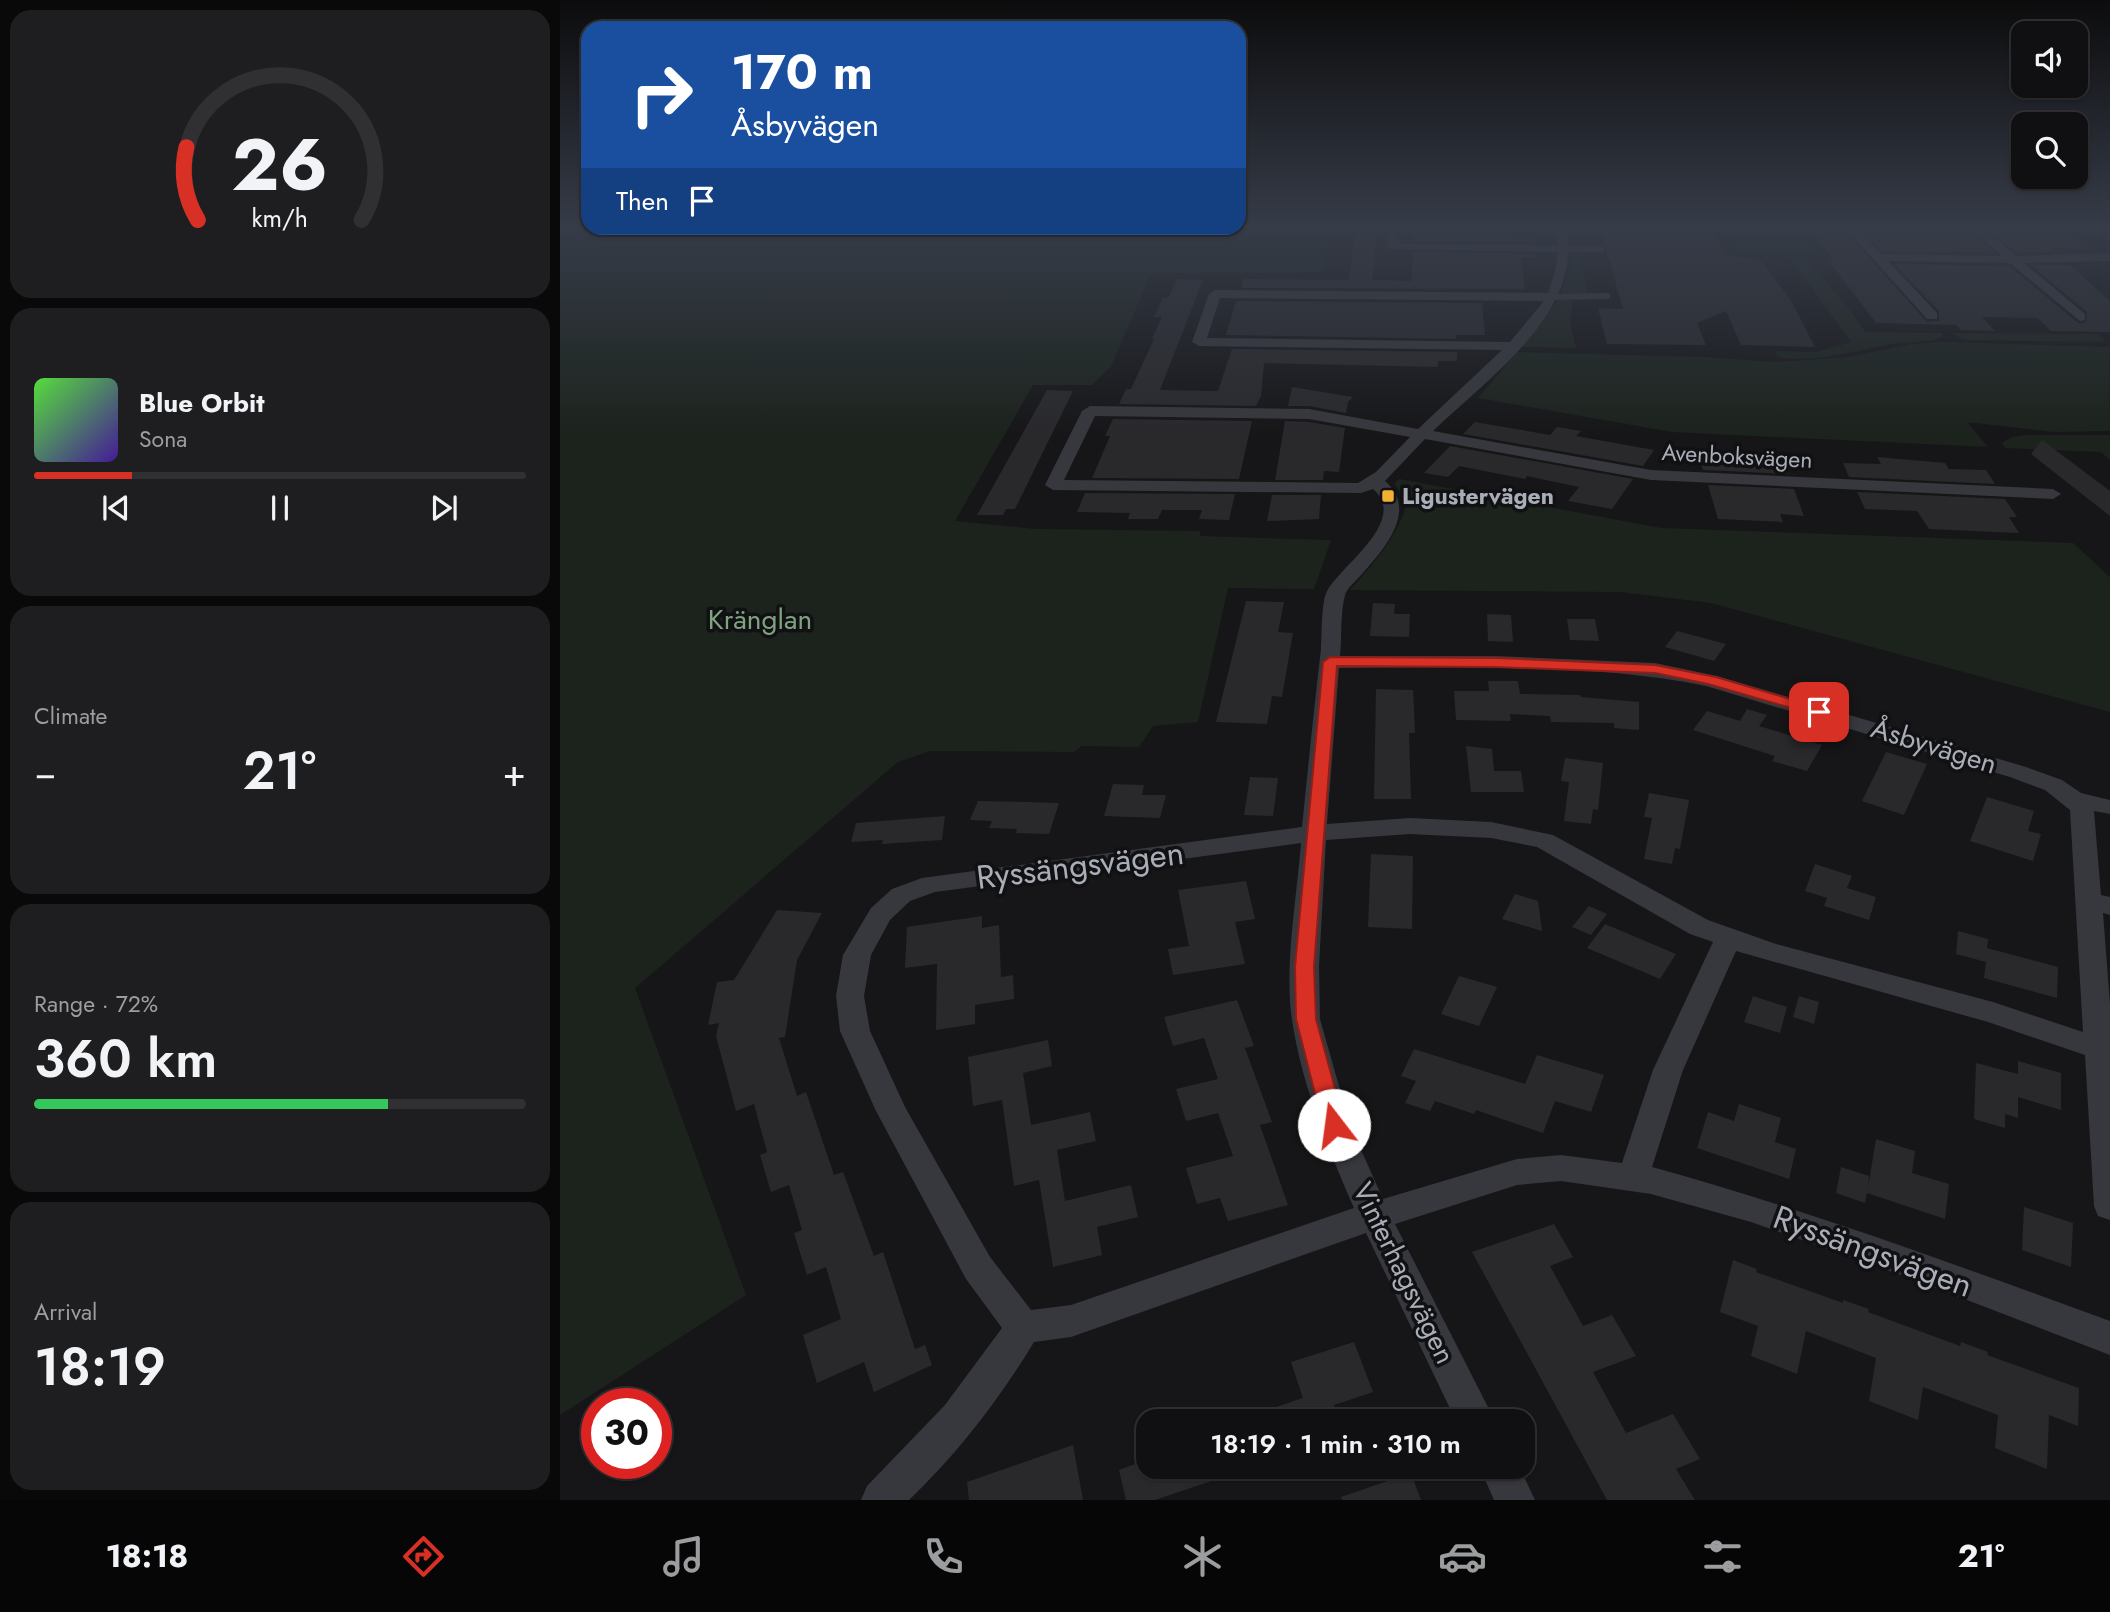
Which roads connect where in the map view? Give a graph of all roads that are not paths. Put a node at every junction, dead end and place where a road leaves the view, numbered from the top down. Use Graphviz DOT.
graph roads {
  1 [pos="1214,296"];
  2 [pos="1440,296"];
  3 [pos="1607,296"];
  4 [pos="1913,296"];
  5 [pos="2055,296"];
  6 [pos="1552,297"];
  7 [pos="1932,316"];
  8 [pos="2080,317"];
  9 [pos="1512,346"];
  10 [pos="1422,434"];
  11 [pos="1375,482"];
  12 [pos="2053,494"];
  13 [pos="1330,662"];
  14 [pos="2076,799"];
  15 [pos="2110,807"];
  16 [pos="1314,833"];
  17 [pos="2099,903"];
  18 [pos="1729,937"];
  19 [pos="2098,1048"];
  20 [pos="1633,1177"];
  21 [pos="2110,1189"];
  22 [pos="1374,1216"];
  23 [pos="1023,1327"];
  24 [pos="2110,1338"];
  25 [pos="1470,1409"];
  26 [pos="1505,1479"];
  27 [pos="881,1500"];
  28 [pos="1515,1500"];
  1 -- 9 [label="street"];
  2 -- 6 [label="street"];
  3 -- 6 [label="lane"];
  4 -- 7 [label="street"];
  5 -- 8 [label="street"];
  6 -- 9 [label="street"];
  9 -- 10 [label="street"];
  10 -- 11 [label="street"];
  10 -- 11 [label="street"];
  10 -- 12 [label="street, Avenboksvägen"];
  11 -- 13 [label="street, Vinterhagsvägen"];
  13 -- 14 [label="street, Åsbyvägen"];
  13 -- 16 [label="street, Vinterhagsvägen"];
  14 -- 15 [label="street, Åsbyvägen"];
  14 -- 17 [label="street"];
  16 -- 18 [label="street, Ryssängsvägen"];
  16 -- 22 [label="street, Vinterhagsvägen"];
  16 -- 23 [label="street, Ryssängsvägen"];
  17 -- 19 [label="street"];
  18 -- 19 [label="street, Ryssängsvägen"];
  18 -- 20 [label="street"];
  19 -- 21 [label="street"];
  20 -- 22 [label="street, Ryssängsvägen"];
  20 -- 24 [label="street, Ryssängsvägen"];
  22 -- 23 [label="street, Ryssängsvägen"];
  22 -- 25 [label="street, Vinterhagsvägen"];
  23 -- 27 [label="street"];
  26 -- 28 [label="street"];
}
